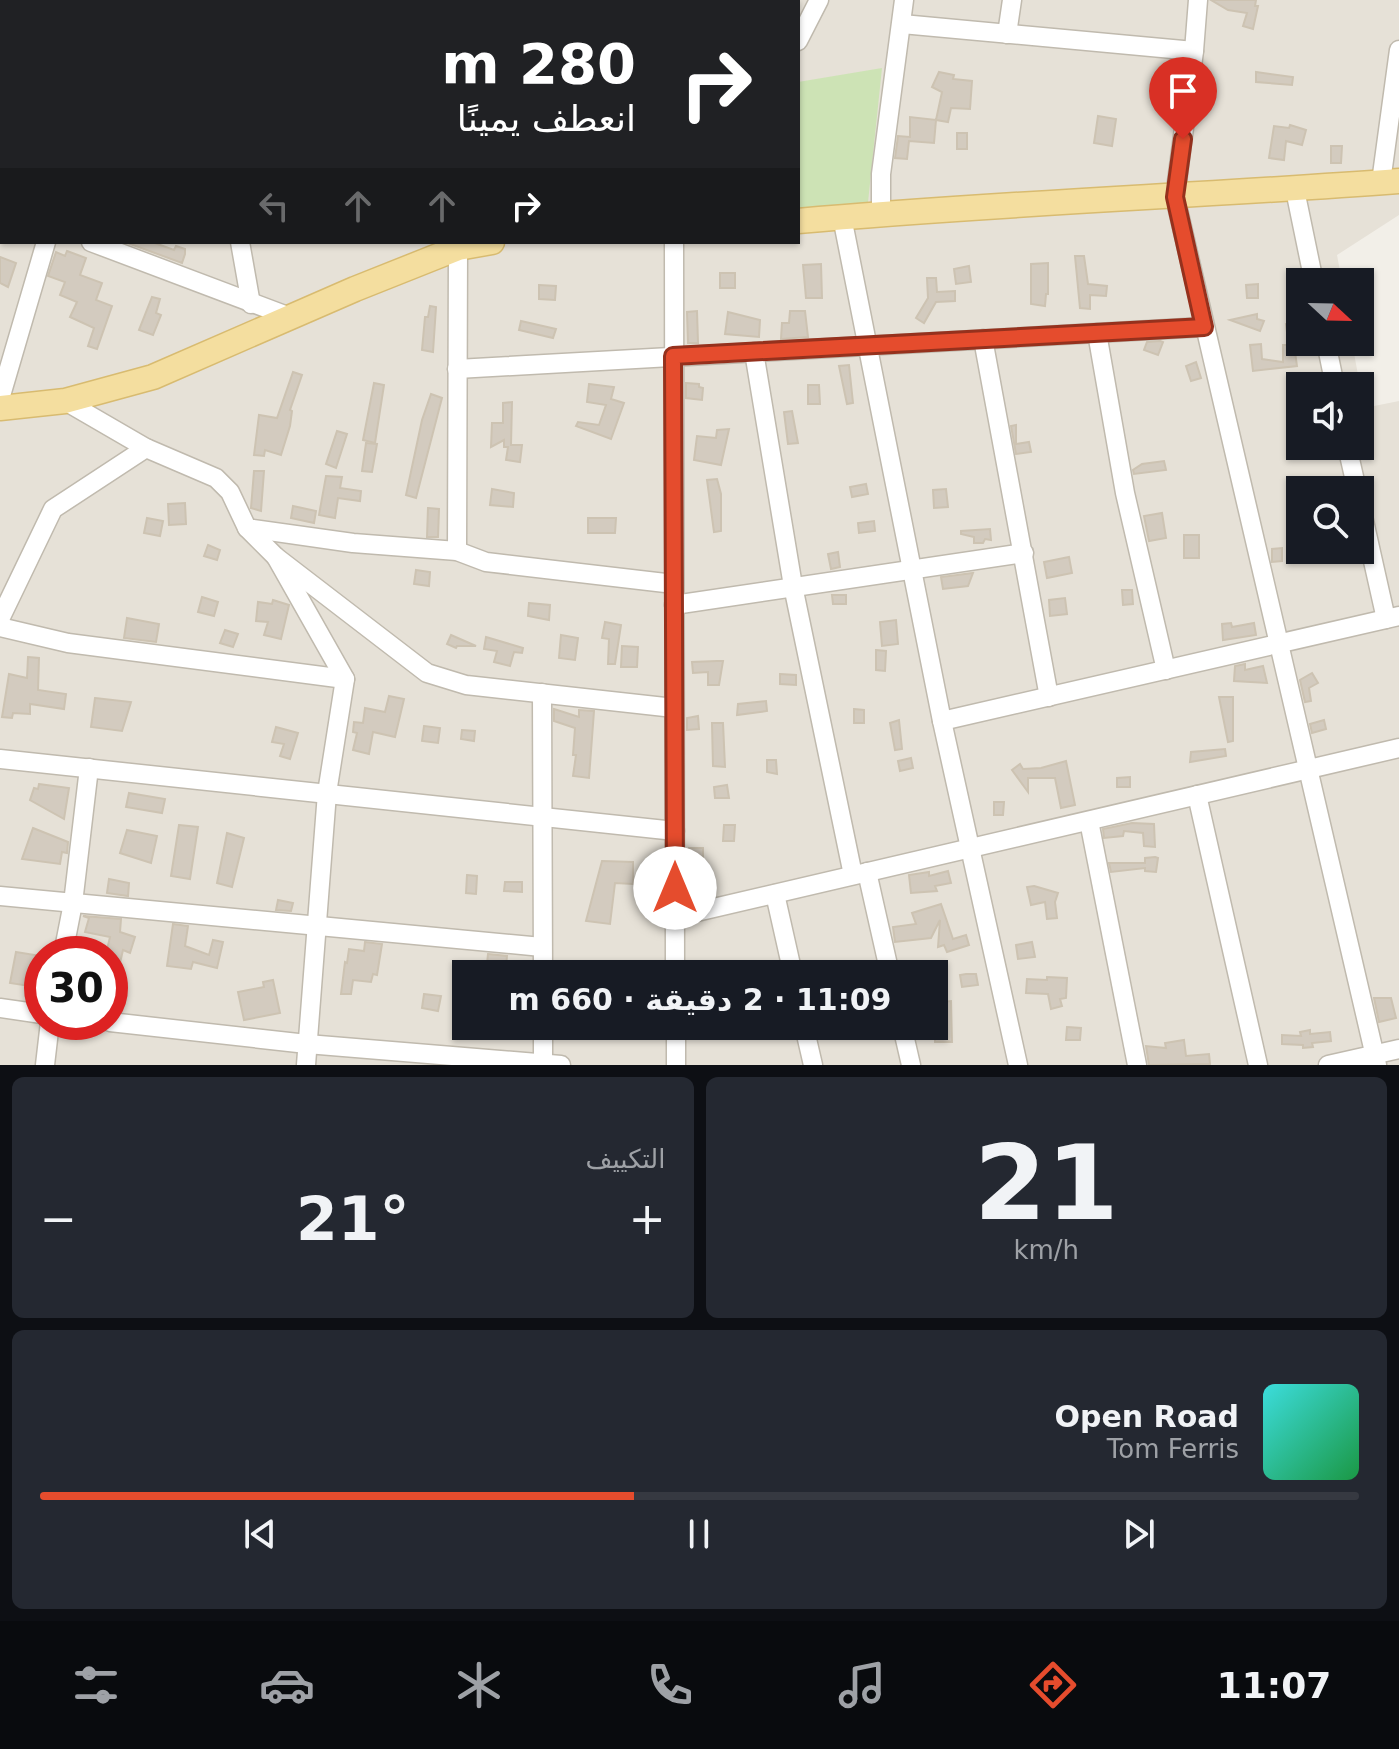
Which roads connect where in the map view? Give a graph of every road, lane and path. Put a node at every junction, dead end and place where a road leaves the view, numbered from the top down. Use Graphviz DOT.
graph roads {
  1 [pos="819,0"];
  2 [pos="904,0"];
  3 [pos="1012,0"];
  4 [pos="1198,0"];
  5 [pos="902,24"];
  6 [pos="1007,34"];
  7 [pos="800,37"];
  8 [pos="1399,50"];
  9 [pos="1194,51"];
  10 [pos="1390,182"];
  11 [pos="1295,190"];
  12 [pos="1175,197"];
  13 [pos="881,213"];
  14 [pos="842,217"];
  15 [pos="800,221"];
  16 [pos="45,244"];
  17 [pos="96,244"];
  18 [pos="240,244"];
  19 [pos="674,244"];
  20 [pos="462,245"];
  21 [pos="1311,268"];
  22 [pos="251,304"];
  23 [pos="290,317"];
  24 [pos="1204,327"];
  25 [pos="1097,333"];
  26 [pos="983,339"];
  27 [pos="869,346"];
  28 [pos="754,352"];
  29 [pos="673,356"];
  30 [pos="457,369"];
  31 [pos="0,399"];
  32 [pos="65,401"];
  33 [pos="0,408"];
  34 [pos="146,448"];
  35 [pos="247,528"];
  36 [pos="457,551"];
  37 [pos="1024,553"];
  38 [pos="1374,553"];
  39 [pos="276,557"];
  40 [pos="912,568"];
  41 [pos="674,584"];
  42 [pos="793,586"];
  43 [pos="674,605"];
  44 [pos="1392,618"];
  45 [pos="0,619"];
  46 [pos="0,627"];
  47 [pos="1278,644"];
  48 [pos="1166,670"];
  49 [pos="345,679"];
  50 [pos="542,693"];
  51 [pos="1049,697"];
  52 [pos="674,708"];
  53 [pos="942,721"];
  54 [pos="1399,748"];
  55 [pos="0,759"];
  56 [pos="89,768"];
  57 [pos="1307,769"];
  58 [pos="327,793"];
  59 [pos="1197,795"];
  60 [pos="542,816"];
  61 [pos="1089,821"];
  62 [pos="675,831"];
  63 [pos="970,847"];
  64 [pos="860,874"];
  65 [pos="775,894"];
  66 [pos="0,896"];
  67 [pos="73,903"];
  68 [pos="675,917"];
  69 [pos="317,926"];
  70 [pos="67,936"];
  71 [pos="542,947"];
  72 [pos="542,960"];
  73 [pos="675,960"];
  74 [pos="790,960"];
  75 [pos="886,960"];
  76 [pos="0,1008"];
  77 [pos="24,1011"];
  78 [pos="128,1024"];
  79 [pos="48,1040"];
  80 [pos="545,1040"];
  81 [pos="676,1040"];
  82 [pos="807,1040"];
  83 [pos="905,1040"];
  84 [pos="307,1044"];
  85 [pos="1399,1049"];
  86 [pos="1376,1060"];
  87 [pos="549,1064"];
  88 [pos="45,1065"];
  89 [pos="306,1065"];
  90 [pos="676,1065"];
  91 [pos="813,1065"];
  92 [pos="911,1065"];
  93 [pos="1018,1065"];
  94 [pos="1137,1065"];
  95 [pos="1258,1065"];
  96 [pos="1328,1065"];
  1 -- 7 [label="street"];
  2 -- 5 [label="street"];
  3 -- 6 [label="street"];
  4 -- 9 [label="street"];
  5 -- 6 [label="street"];
  5 -- 13 [label="street"];
  6 -- 9 [label="street"];
  8 -- 10 [label="street"];
  9 -- 12 [label="street"];
  10 -- 11 [label="main road"];
  11 -- 12 [label="main road"];
  11 -- 21 [label="street"];
  12 -- 13 [label="main road"];
  12 -- 24 [label="street"];
  13 -- 14 [label="main road"];
  14 -- 15 [label="main road"];
  14 -- 27 [label="street"];
  16 -- 31 [label="street"];
  17 -- 22 [label="street"];
  18 -- 22 [label="street"];
  19 -- 29 [label="street"];
  20 -- 23 [label="main road"];
  20 -- 30 [label="street"];
  22 -- 23 [label="street"];
  23 -- 32 [label="main road"];
  24 -- 25 [label="street"];
  24 -- 47 [label="street"];
  25 -- 26 [label="street"];
  25 -- 48 [label="street"];
  26 -- 27 [label="street"];
  26 -- 37 [label="street"];
  27 -- 28 [label="street"];
  27 -- 40 [label="street"];
  28 -- 29 [label="street"];
  28 -- 42 [label="street"];
  29 -- 30 [label="street"];
  29 -- 41 [label="street"];
  30 -- 36 [label="street"];
  32 -- 33 [label="main road"];
  32 -- 34 [label="street"];
  34 -- 35 [label="street"];
  34 -- 45 [label="street"];
  35 -- 36 [label="street"];
  35 -- 39 [label="street"];
  36 -- 41 [label="street"];
  37 -- 40 [label="street"];
  37 -- 51 [label="street"];
  38 -- 44 [label="street"];
  39 -- 49 [label="street"];
  39 -- 50 [label="street"];
  40 -- 42 [label="street"];
  40 -- 53 [label="street"];
  41 -- 43 [label="street"];
  42 -- 43 [label="street"];
  42 -- 64 [label="street"];
  43 -- 52 [label="street"];
  44 -- 47 [label="street"];
  46 -- 49 [label="street"];
  47 -- 48 [label="street"];
  47 -- 57 [label="street"];
  48 -- 51 [label="street"];
  49 -- 58 [label="street"];
  50 -- 52 [label="street"];
  50 -- 60 [label="street"];
  51 -- 53 [label="street"];
  52 -- 62 [label="street"];
  53 -- 63 [label="street"];
  54 -- 57 [label="street"];
  55 -- 56 [label="street"];
  56 -- 58 [label="street"];
  56 -- 67 [label="street"];
  57 -- 59 [label="street"];
  57 -- 86 [label="street"];
  58 -- 60 [label="street"];
  58 -- 69 [label="street"];
  59 -- 61 [label="street"];
  59 -- 95 [label="street"];
  60 -- 62 [label="street"];
  60 -- 71 [label="street"];
  61 -- 63 [label="street"];
  61 -- 94 [label="street"];
  62 -- 68 [label="street"];
  63 -- 64 [label="street"];
  63 -- 93 [label="street"];
  64 -- 65 [label="street"];
  64 -- 75 [label="street"];
  65 -- 68 [label="street"];
  65 -- 74 [label="street"];
  66 -- 67 [label="street"];
  67 -- 69 [label="street"];
  67 -- 70 [label="street"];
  68 -- 73 [label="street"];
  69 -- 71 [label="street"];
  69 -- 84 [label="street"];
  71 -- 72 [label="street"];
  76 -- 77 [label="street"];
  78 -- 84 [label="street"];
  79 -- 88 [label="street"];
  80 -- 87 [label="street"];
  81 -- 90 [label="street"];
  82 -- 91 [label="street"];
  83 -- 92 [label="street"];
  84 -- 87 [label="street"];
  84 -- 89 [label="street"];
  85 -- 86 [label="street"];
  86 -- 96 [label="street"];
}
